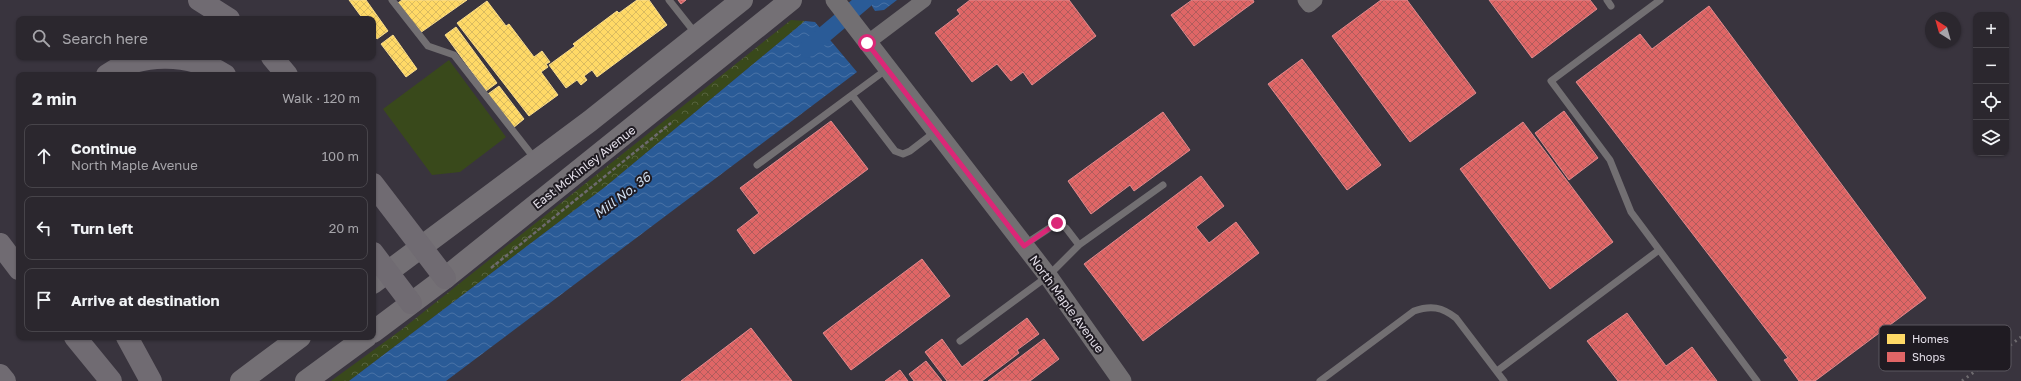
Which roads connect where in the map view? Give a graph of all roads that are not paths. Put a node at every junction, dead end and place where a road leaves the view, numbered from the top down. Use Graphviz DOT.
graph roads {
  1 [pos="199,0"];
  2 [pos="392,0"];
  3 [pos="669,0"];
  4 [pos="742,0"];
  5 [pos="792,0"];
  6 [pos="835,0"];
  7 [pos="924,0"];
  8 [pos="1660,0"];
  9 [pos="224,16"];
  10 [pos="698,36"];
  11 [pos="867,43"];
  12 [pos="140,60"];
  13 [pos="192,60"];
  14 [pos="274,60"];
  15 [pos="887,68"];
  16 [pos="111,72"];
  17 [pos="220,72"];
  18 [pos="284,72"];
  19 [pos="852,95"];
  20 [pos="936,131"];
  21 [pos="537,161"];
  22 [pos="757,165"];
  23 [pos="1162,185"];
  24 [pos="376,188"];
  25 [pos="0,244"];
  26 [pos="1078,245"];
  27 [pos="1024,246"];
  28 [pos="422,247"];
  29 [pos="1659,250"];
  30 [pos="376,263"];
  31 [pos="16,265"];
  32 [pos="1048,276"];
  33 [pos="380,277"];
  34 [pos="445,278"];
  35 [pos="411,303"];
  36 [pos="376,330"];
  37 [pos="77,340"];
  38 [pos="129,340"];
  39 [pos="296,340"];
  40 [pos="362,340"];
  41 [pos="960,341"];
  42 [pos="1497,371"];
  43 [pos="0,375"];
  44 [pos="150,379"];
  45 [pos="5,381"];
  46 [pos="111,381"];
  47 [pos="241,381"];
  48 [pos="306,381"];
  49 [pos="1122,381"];
  50 [pos="1320,381"];
  51 [pos="1504,381"];
  52 [pos="1757,381"];
  1 -- 9 [label="highway"];
  2 -- 21 [label="lane"];
  3 -- 10 [label="lane"];
  4 -- 10 [label="main road"];
  5 -- 34 [label="main road, East McKinley Avenue"];
  6 -- 11 [label="street, North Maple Avenue"];
  7 -- 11 [label="street"];
  8 -- 29 [label="lane"];
  10 -- 21 [label="main road"];
  11 -- 15 [label="street, North Maple Avenue"];
  12 -- 16 [label="highway"];
  13 -- 17 [label="highway"];
  14 -- 18 [label="highway"];
  15 -- 19 [label="lane"];
  15 -- 20 [label="street, North Maple Avenue"];
  19 -- 20 [label="lane"];
  19 -- 22 [label="lane"];
  20 -- 27 [label="street, North Maple Avenue"];
  21 -- 28 [label="main road"];
  23 -- 26 [label="lane"];
  24 -- 28 [label="highway"];
  25 -- 31 [label="highway"];
  26 -- 27 [label="lane"];
  26 -- 32 [label="lane"];
  27 -- 32 [label="street, North Maple Avenue"];
  28 -- 33 [label="main road"];
  28 -- 34 [label="highway"];
  29 -- 42 [label="lane"];
  29 -- 52 [label="lane"];
  30 -- 33 [label="highway"];
  32 -- 41 [label="lane"];
  32 -- 49 [label="street, North Maple Avenue"];
  33 -- 35 [label="highway"];
  34 -- 35 [label="main road, East McKinley Avenue"];
  35 -- 36 [label="main road, East McKinley Avenue"];
  37 -- 46 [label="highway"];
  38 -- 44 [label="highway"];
  39 -- 47 [label="main road"];
  40 -- 48 [label="main road"];
  42 -- 50 [label="lane"];
  42 -- 51 [label="lane"];
  43 -- 45 [label="highway"];
}
